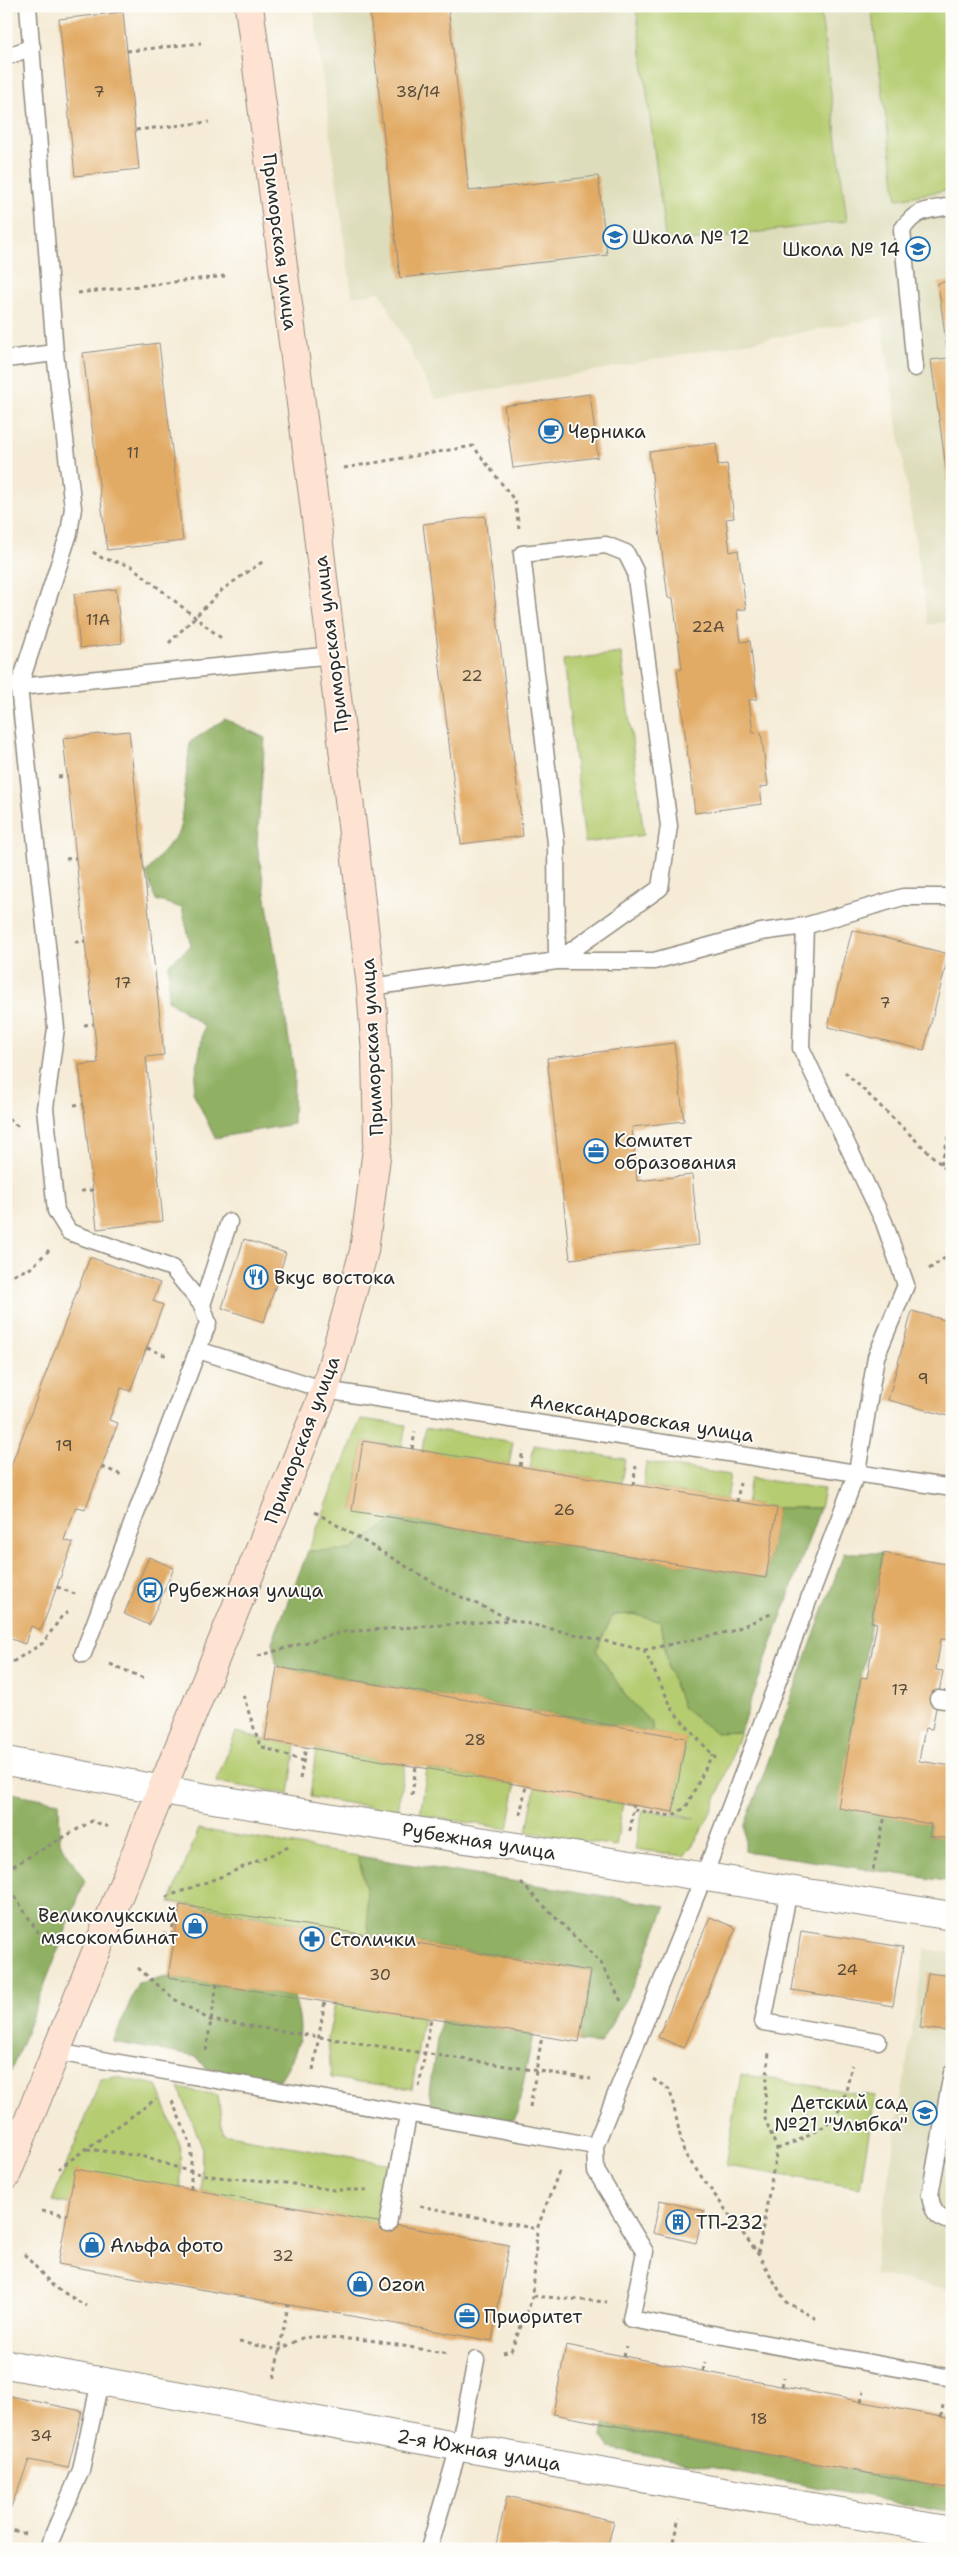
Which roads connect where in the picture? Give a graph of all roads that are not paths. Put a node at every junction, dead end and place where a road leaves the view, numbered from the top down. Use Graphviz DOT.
graph roads {
  1 [pos="28,6"];
  2 [pos="249,6"];
  3 [pos="32,47"];
  4 [pos="6,58"];
  5 [pos="952,206"];
  6 [pos="55,353"];
  7 [pos="6,359"];
  8 [pos="915,368"];
  9 [pos="333,655"];
  10 [pos="13,685"];
  11 [pos="952,897"];
  12 [pos="805,926"];
  13 [pos="557,961"];
  14 [pos="371,987"];
  15 [pos="230,1222"];
  16 [pos="202,1306"];
  17 [pos="198,1350"];
  18 [pos="325,1390"];
  19 [pos="857,1472"];
  20 [pos="952,1488"];
  21 [pos="83,1654"];
  22 [pos="6,1761"];
  23 [pos="161,1789"];
  24 [pos="704,1876"];
  25 [pos="790,1890"];
  26 [pos="952,1916"];
  27 [pos="878,2041"];
  28 [pos="56,2052"];
  29 [pos="952,2073"];
  30 [pos="408,2115"];
  31 [pos="595,2146"];
  32 [pos="6,2176"];
  33 [pos="952,2221"];
  34 [pos="388,2224"];
  35 [pos="476,2360"];
  36 [pos="6,2364"];
  37 [pos="952,2378"];
  38 [pos="100,2381"];
  39 [pos="459,2447"];
  40 [pos="952,2531"];
  41 [pos="50,2542"];
  42 [pos="429,2549"];
  1 -- 3 [label="lane"];
  2 -- 9 [label="main road, Приморская улица"];
  3 -- 4 [label="lane"];
  3 -- 6 [label="lane"];
  5 -- 8 [label="lane"];
  6 -- 7 [label="lane"];
  6 -- 10 [label="lane"];
  9 -- 10 [label="lane"];
  9 -- 14 [label="main road, Приморская улица"];
  10 -- 16 [label="lane"];
  11 -- 12 [label="lane"];
  12 -- 13 [label="lane"];
  12 -- 19 [label="lane"];
  13 -- 13 [label="lane"];
  13 -- 14 [label="lane"];
  14 -- 18 [label="main road, Приморская улица"];
  15 -- 16 [label="lane"];
  16 -- 17 [label="lane"];
  17 -- 18 [label="lane, Александровская улица"];
  17 -- 21 [label="lane"];
  18 -- 19 [label="lane, Александровская улица"];
  18 -- 23 [label="main road, Приморская улица"];
  19 -- 20 [label="lane, Александровская улица"];
  19 -- 24 [label="lane"];
  22 -- 23 [label="street, Рубежная улица"];
  23 -- 24 [label="street, Рубежная улица"];
  23 -- 28 [label="main road, Приморская улица"];
  24 -- 25 [label="street, Рубежная улица"];
  24 -- 31 [label="lane"];
  25 -- 26 [label="street, Рубежная улица"];
  25 -- 27 [label="lane"];
  28 -- 30 [label="lane"];
  28 -- 32 [label="main road, Приморская улица"];
  29 -- 33 [label="lane"];
  30 -- 31 [label="lane"];
  30 -- 34 [label="lane"];
  31 -- 37 [label="lane"];
  35 -- 39 [label="lane"];
  36 -- 38 [label="street, 2-я Южная улица"];
  38 -- 39 [label="street, 2-я Южная улица"];
  38 -- 41 [label="lane"];
  39 -- 40 [label="street, 2-я Южная улица"];
  39 -- 42 [label="lane"];
}
